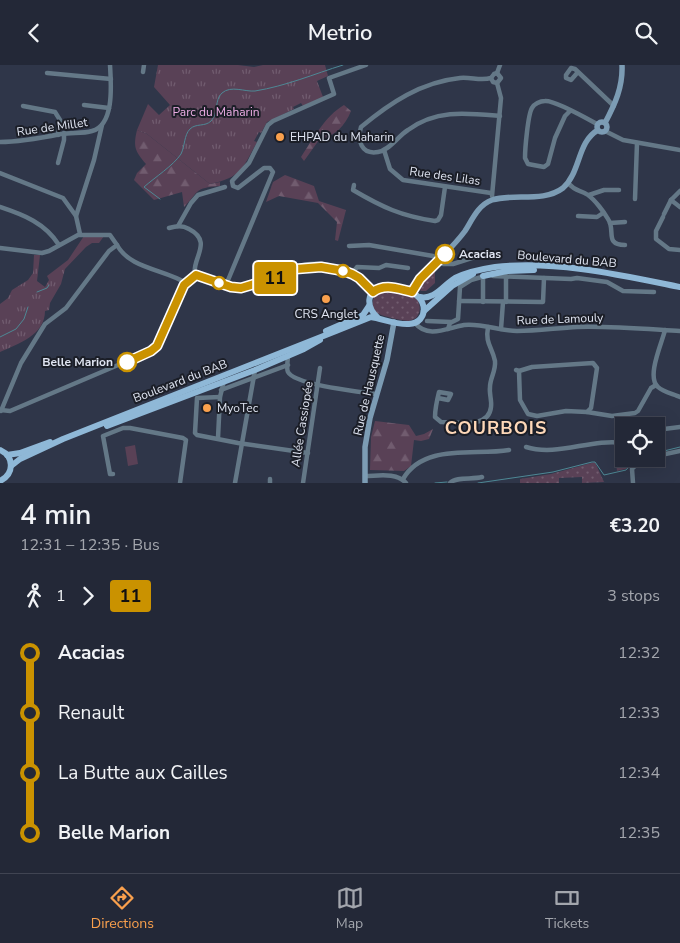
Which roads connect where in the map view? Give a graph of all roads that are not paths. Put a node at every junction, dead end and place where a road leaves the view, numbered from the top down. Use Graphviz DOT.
graph roads {
  1 [pos="110,65"];
  2 [pos="144,65"];
  3 [pos="366,65"];
  4 [pos="500,65"];
  5 [pos="622,65"];
  6 [pos="143,72"];
  7 [pos="578,72"];
  8 [pos="47,73"];
  9 [pos="497,73"];
  10 [pos="491,78"];
  11 [pos="111,79"];
  12 [pos="497,83"];
  13 [pos="84,105"];
  14 [pos="23,106"];
  15 [pos="614,106"];
  16 [pos="109,108"];
  17 [pos="570,111"];
  18 [pos="500,116"];
  19 [pos="606,123"];
  20 [pos="102,125"];
  21 [pos="598,127"];
  22 [pos="605,131"];
  23 [pos="64,133"];
  24 [pos="58,135"];
  25 [pos="0,142"];
  26 [pos="637,143"];
  27 [pos="384,150"];
  28 [pos="680,150"];
  29 [pos="58,163"];
  30 [pos="0,173"];
  31 [pos="568,183"];
  32 [pos="354,185"];
  33 [pos="226,187"];
  34 [pos="445,187"];
  35 [pos="620,190"];
  36 [pos="680,191"];
  37 [pos="589,195"];
  38 [pos="492,197"];
  39 [pos="636,199"];
  40 [pos="671,200"];
  41 [pos="0,207"];
  42 [pos="680,207"];
  43 [pos="603,213"];
  44 [pos="578,216"];
  45 [pos="76,217"];
  46 [pos="625,222"];
  47 [pos="610,223"];
  48 [pos="178,226"];
  49 [pos="169,228"];
  50 [pos="80,234"];
  51 [pos="59,245"];
  52 [pos="117,245"];
  53 [pos="625,245"];
  54 [pos="349,246"];
  55 [pos="0,248"];
  56 [pos="680,250"];
  57 [pos="481,255"];
  58 [pos="438,260"];
  59 [pos="408,268"];
  60 [pos="482,273"];
  61 [pos="352,274"];
  62 [pos="195,275"];
  63 [pos="506,276"];
  64 [pos="544,278"];
  65 [pos="186,283"];
  66 [pos="226,285"];
  67 [pos="460,287"];
  68 [pos="680,287"];
  69 [pos="373,292"];
  70 [pos="412,292"];
  71 [pos="654,293"];
  72 [pos="420,297"];
  73 [pos="436,299"];
  74 [pos="459,301"];
  75 [pos="483,302"];
  76 [pos="505,302"];
  77 [pos="369,306"];
  78 [pos="424,311"];
  79 [pos="378,318"];
  80 [pos="428,321"];
  81 [pos="453,321"];
  82 [pos="394,322"];
  83 [pos="415,323"];
  84 [pos="488,327"];
  85 [pos="448,329"];
  86 [pos="502,329"];
  87 [pos="665,330"];
  88 [pos="336,331"];
  89 [pos="680,331"];
  90 [pos="304,343"];
  91 [pos="288,356"];
  92 [pos="288,365"];
  93 [pos="320,368"];
  94 [pos="255,370"];
  95 [pos="246,373"];
  96 [pos="252,379"];
  97 [pos="224,381"];
  98 [pos="215,385"];
  99 [pos="656,385"];
  100 [pos="318,386"];
  101 [pos="222,390"];
  102 [pos="376,394"];
  103 [pos="220,397"];
  104 [pos="680,397"];
  105 [pos="438,398"];
  106 [pos="0,412"];
  107 [pos="587,412"];
  108 [pos="680,427"];
  109 [pos="665,429"];
  110 [pos="86,430"];
  111 [pos="217,438"];
  112 [pos="63,439"];
  113 [pos="615,443"];
  114 [pos="242,444"];
  115 [pos="526,447"];
  116 [pos="509,450"];
  117 [pos="2,451"];
  118 [pos="680,451"];
  119 [pos="308,453"];
  120 [pos="665,454"];
  121 [pos="11,466"];
  122 [pos="634,467"];
  123 [pos="113,474"];
  124 [pos="365,475"];
  125 [pos="482,477"];
  126 [pos="1,481"];
  127 [pos="404,481"];
  128 [pos="180,483"];
  129 [pos="235,483"];
  130 [pos="303,483"];
  131 [pos="365,483"];
  132 [pos="450,483"];
  133 [pos="633,483"];
  1 -- 11 [label="street, Rue de Millet"];
  2 -- 6 [label="street"];
  3 -- 66 [label="street"];
  4 -- 9 [label="street"];
  5 -- 15 [label="street"];
  7 -- 15 [label="street"];
  8 -- 11 [label="street"];
  9 -- 10 [label="street"];
  9 -- 12 [label="street"];
  10 -- 12 [label="street"];
  10 -- 27 [label="street"];
  11 -- 16 [label="street, Rue de Millet"];
  12 -- 18 [label="street"];
  13 -- 16 [label="street"];
  14 -- 24 [label="street"];
  15 -- 19 [label="street"];
  16 -- 20 [label="street, Rue de Millet"];
  17 -- 17 [label="street"];
  17 -- 21 [label="street"];
  18 -- 27 [label="street"];
  18 -- 38 [label="street"];
  19 -- 21 [label="street"];
  19 -- 22 [label="street"];
  20 -- 23 [label="street, Rue de Millet"];
  20 -- 45 [label="street"];
  21 -- 22 [label="street"];
  21 -- 31 [label="street"];
  22 -- 26 [label="street"];
  23 -- 24 [label="street, Rue de Millet"];
  23 -- 29 [label="street"];
  24 -- 25 [label="street, Rue de Millet"];
  26 -- 28 [label="street"];
  26 -- 39 [label="street"];
  27 -- 34 [label="street, Rue des Lilas"];
  30 -- 45 [label="street"];
  31 -- 37 [label="street"];
  31 -- 38 [label="street"];
  32 -- 34 [label="street"];
  33 -- 48 [label="street"];
  34 -- 38 [label="street, Rue des Lilas"];
  35 -- 37 [label="street"];
  36 -- 40 [label="street"];
  37 -- 43 [label="street"];
  38 -- 58 [label="street"];
  40 -- 42 [label="street"];
  40 -- 56 [label="street"];
  41 -- 51 [label="street"];
  43 -- 44 [label="street"];
  43 -- 47 [label="street"];
  45 -- 50 [label="street"];
  46 -- 47 [label="street"];
  47 -- 53 [label="street"];
  48 -- 49 [label="street"];
  48 -- 62 [label="street"];
  50 -- 51 [label="street"];
  50 -- 52 [label="street"];
  51 -- 55 [label="street"];
  52 -- 65 [label="street"];
  52 -- 106 [label="street"];
  54 -- 58 [label="street"];
  57 -- 58 [label="street"];
  58 -- 70 [label="street"];
  59 -- 61 [label="street"];
  60 -- 63 [label="street"];
  60 -- 67 [label="street"];
  60 -- 68 [label="main road, Boulevard du BAB"];
  60 -- 72 [label="main road, Boulevard du BAB"];
  60 -- 73 [label="main road, Boulevard du BAB"];
  60 -- 75 [label="street"];
  61 -- 66 [label="street"];
  61 -- 69 [label="street"];
  62 -- 65 [label="street"];
  62 -- 66 [label="street"];
  63 -- 64 [label="street"];
  63 -- 76 [label="street"];
  64 -- 71 [label="street"];
  64 -- 76 [label="street"];
  65 -- 106 [label="street"];
  67 -- 73 [label="main road"];
  67 -- 74 [label="street"];
  69 -- 70 [label="main road"];
  69 -- 77 [label="main road"];
  70 -- 72 [label="main road"];
  72 -- 78 [label="main road"];
  73 -- 78 [label="main road, Boulevard du BAB"];
  74 -- 75 [label="street"];
  74 -- 81 [label="street"];
  75 -- 76 [label="street"];
  76 -- 86 [label="street"];
  77 -- 79 [label="main road"];
  77 -- 90 [label="main road, Boulevard du BAB"];
  78 -- 83 [label="main road"];
  79 -- 82 [label="main road"];
  79 -- 88 [label="main road, Boulevard du BAB"];
  80 -- 81 [label="street"];
  81 -- 85 [label="street"];
  82 -- 83 [label="main road"];
  82 -- 102 [label="street, Rue de Hausquette"];
  83 -- 85 [label="street, Rue de Lamouly"];
  84 -- 85 [label="street, Rue de Lamouly"];
  84 -- 86 [label="street, Rue de Lamouly"];
  84 -- 105 [label="street"];
  86 -- 87 [label="street, Rue de Lamouly"];
  87 -- 89 [label="street, Rue de Lamouly"];
  87 -- 99 [label="street"];
  88 -- 90 [label="main road, Boulevard du BAB"];
  88 -- 91 [label="main road"];
  90 -- 110 [label="main road, Boulevard du BAB"];
  91 -- 92 [label="street"];
  91 -- 94 [label="main road"];
  92 -- 96 [label="street"];
  92 -- 100 [label="street"];
  93 -- 100 [label="street, Allée Cassiopée"];
  94 -- 95 [label="main road"];
  94 -- 96 [label="street"];
  95 -- 96 [label="street"];
  95 -- 97 [label="main road"];
  96 -- 101 [label="street"];
  96 -- 114 [label="street"];
  97 -- 98 [label="main road"];
  97 -- 101 [label="street"];
  98 -- 103 [label="street"];
  98 -- 110 [label="main road"];
  99 -- 104 [label="street"];
  99 -- 107 [label="street"];
  100 -- 102 [label="street"];
  100 -- 119 [label="street, Allée Cassiopée"];
  101 -- 103 [label="street"];
  102 -- 124 [label="street, Rue de Hausquette"];
  103 -- 111 [label="street"];
  103 -- 111 [label="street"];
  107 -- 107 [label="street"];
  108 -- 109 [label="street"];
  110 -- 112 [label="main road, Boulevard du BAB"];
  111 -- 114 [label="street"];
  112 -- 117 [label="main road, Boulevard du BAB"];
  112 -- 121 [label="main road, Boulevard du BAB"];
  113 -- 115 [label="street"];
  114 -- 119 [label="street"];
  114 -- 129 [label="street"];
  116 -- 127 [label="street"];
  117 -- 121 [label="main road"];
  118 -- 120 [label="street"];
  119 -- 130 [label="street, Allée Cassiopée"];
  121 -- 126 [label="main road"];
  122 -- 133 [label="street"];
  123 -- 128 [label="street"];
  124 -- 127 [label="street"];
  124 -- 131 [label="street, Rue de Hausquette"];
  125 -- 132 [label="street"];
}
